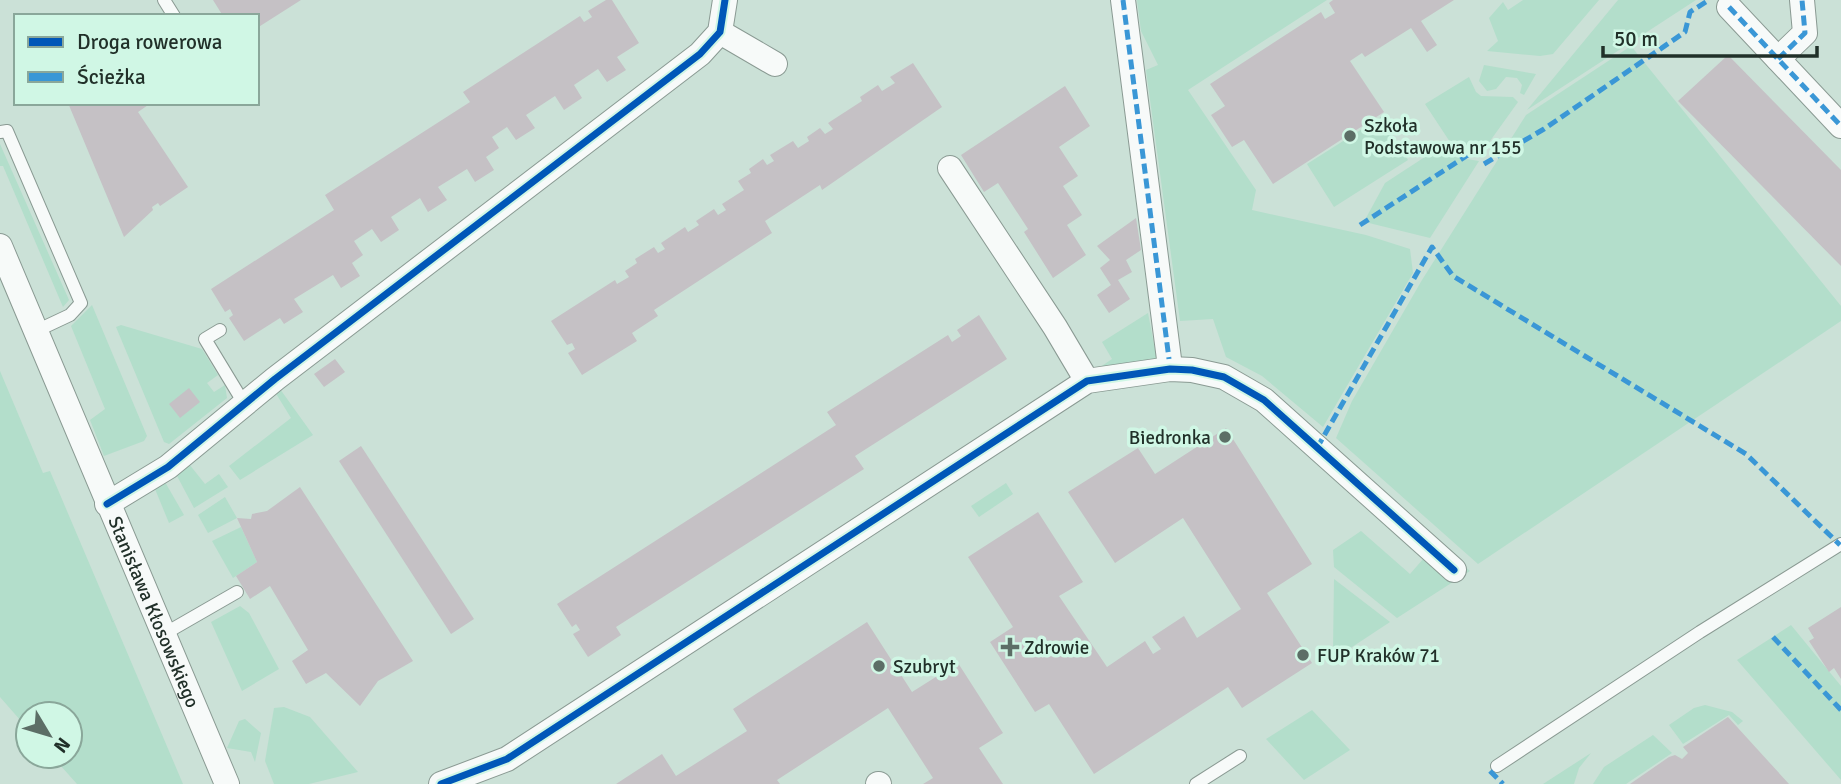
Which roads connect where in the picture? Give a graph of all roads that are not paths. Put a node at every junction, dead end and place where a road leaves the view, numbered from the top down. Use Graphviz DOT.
graph roads {
  1 [pos="725,0"];
  2 [pos="1124,0"];
  3 [pos="1802,0"];
  4 [pos="1729,7"];
  5 [pos="720,32"];
  6 [pos="1778,59"];
  7 [pos="775,64"];
  8 [pos="1841,126"];
  9 [pos="0,132"];
  10 [pos="950,168"];
  11 [pos="0,246"];
  12 [pos="220,330"];
  13 [pos="36,331"];
  14 [pos="1169,359"];
  15 [pos="1087,381"];
  16 [pos="245,405"];
  17 [pos="107,504"];
  18 [pos="1841,544"];
  19 [pos="1454,570"];
  20 [pos="237,592"];
  21 [pos="164,634"];
  22 [pos="1240,756"];
  23 [pos="1497,766"];
  24 [pos="470,779"];
  25 [pos="227,784"];
  26 [pos="440,784"];
  27 [pos="1196,784"];
  1 -- 5 [label="street"];
  2 -- 14 [label="street"];
  3 -- 6 [label="street"];
  4 -- 6 [label="street"];
  5 -- 7 [label="street"];
  5 -- 16 [label="street"];
  6 -- 8 [label="street"];
  9 -- 13 [label="lane"];
  10 -- 15 [label="street"];
  11 -- 13 [label="street, Stanisława Kłosowskiego"];
  12 -- 16 [label="lane"];
  13 -- 17 [label="street, Stanisława Kłosowskiego"];
  15 -- 19 [label="street"];
  15 -- 24 [label="street"];
  16 -- 17 [label="street"];
  17 -- 21 [label="street, Stanisława Kłosowskiego"];
  18 -- 23 [label="lane"];
  20 -- 21 [label="lane"];
  21 -- 25 [label="street, Stanisława Kłosowskiego"];
  22 -- 27 [label="lane"];
  24 -- 26 [label="street"];
}
